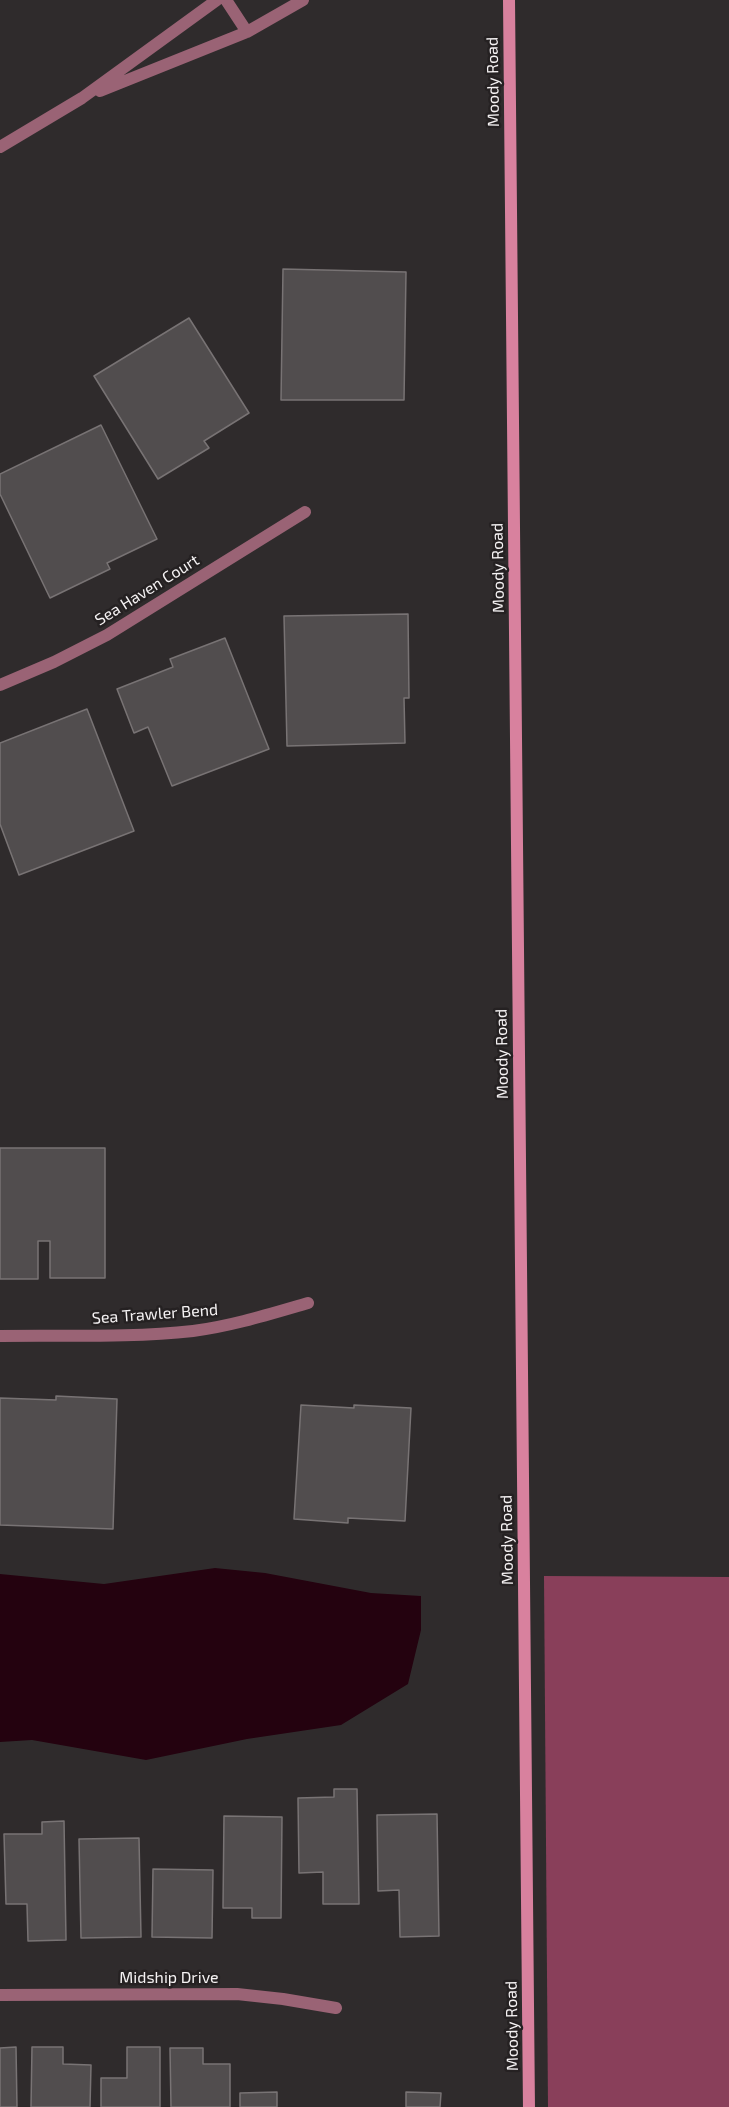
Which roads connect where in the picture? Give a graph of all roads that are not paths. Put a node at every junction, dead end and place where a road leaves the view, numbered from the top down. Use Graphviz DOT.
graph roads {
  1 [pos="217,0"];
  2 [pos="226,0"];
  3 [pos="303,0"];
  4 [pos="509,0"];
  5 [pos="247,32"];
  6 [pos="82,98"];
  7 [pos="0,147"];
  8 [pos="305,512"];
  9 [pos="0,685"];
  10 [pos="308,1303"];
  11 [pos="0,1336"];
  12 [pos="0,1995"];
  13 [pos="336,2008"];
  14 [pos="529,2107"];
  1 -- 6 [label="street"];
  2 -- 5 [label="street"];
  3 -- 5 [label="street"];
  4 -- 14 [label="street, Moody Road"];
  5 -- 6 [label="street"];
  6 -- 7 [label="street"];
  8 -- 9 [label="street, Sea Haven Court"];
  10 -- 11 [label="street, Sea Trawler Bend"];
  12 -- 13 [label="street, Midship Drive"];
}
